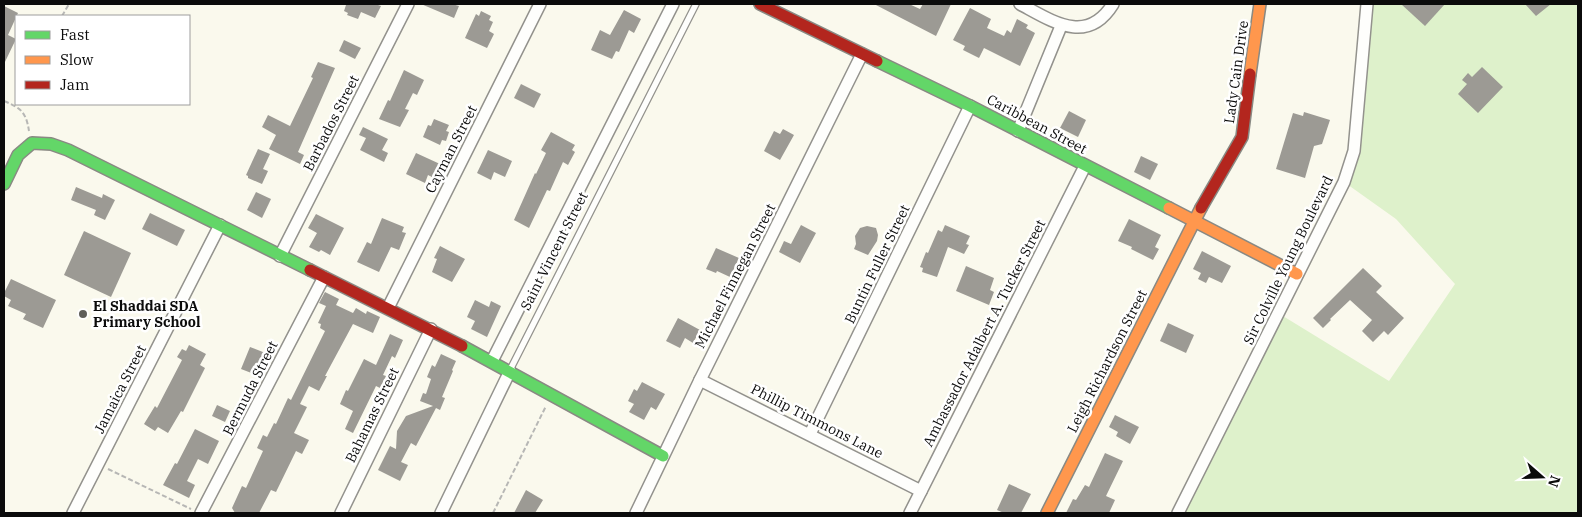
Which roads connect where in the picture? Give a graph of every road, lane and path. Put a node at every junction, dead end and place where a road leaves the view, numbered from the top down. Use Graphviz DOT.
graph roads {
  1 [pos="408,4"];
  2 [pos="540,4"];
  3 [pos="673,4"];
  4 [pos="696,4"];
  5 [pos="760,4"];
  6 [pos="1020,4"];
  7 [pos="1113,4"];
  8 [pos="1260,4"];
  9 [pos="1368,4"];
  10 [pos="1061,26"];
  11 [pos="862,54"];
  12 [pos="16,105"];
  13 [pos="970,106"];
  14 [pos="1018,131"];
  15 [pos="32,143"];
  16 [pos="1084,166"];
  17 [pos="4,184"];
  18 [pos="1194,222"];
  19 [pos="220,225"];
  20 [pos="280,256"];
  21 [pos="1297,274"];
  22 [pos="324,277"];
  23 [pos="388,308"];
  24 [pos="431,329"];
  25 [pos="492,361"];
  26 [pos="510,371"];
  27 [pos="700,380"];
  28 [pos="552,395"];
  29 [pos="810,434"];
  30 [pos="664,456"];
  31 [pos="98,464"];
  32 [pos="921,491"];
  33 [pos="197,511"];
  34 [pos="73,513"];
  35 [pos="341,513"];
  36 [pos="440,513"];
  37 [pos="492,513"];
  38 [pos="636,513"];
  39 [pos="910,513"];
  40 [pos="1047,513"];
  41 [pos="1178,513"];
  1 -- 20 [label="street, Barbados Street"];
  2 -- 23 [label="street, Cayman Street"];
  3 -- 25 [label="street, Saint Vincent Street"];
  4 -- 26 [label="lane, Saint Vincent Street"];
  5 -- 11 [label="street, Caribbean Street"];
  6 -- 10 [label="street"];
  7 -- 10 [label="street"];
  8 -- 18 [label="street, Lady Cain Drive"];
  9 -- 21 [label="street, Sir Colville Young Boulevard"];
  10 -- 14 [label="street"];
  11 -- 13 [label="street, Caribbean Street"];
  11 -- 27 [label="street, Michael Finnegan Street"];
  12 -- 15 [label="path"];
  13 -- 14 [label="street, Caribbean Street"];
  13 -- 29 [label="street, Buntin Fuller Street"];
  14 -- 16 [label="street, Caribbean Street"];
  15 -- 17 [label="street"];
  15 -- 19 [label="street"];
  16 -- 18 [label="street, Caribbean Street"];
  16 -- 32 [label="street, Ambassador Adalbert A. Tucker Street"];
  18 -- 21 [label="street, Caribbean Street"];
  18 -- 40 [label="street, Leigh Richardson Street"];
  19 -- 20 [label="street"];
  19 -- 31 [label="street, Jamaica Street"];
  20 -- 22 [label="street"];
  21 -- 41 [label="street, Sir Colville Young Boulevard"];
  22 -- 23 [label="street"];
  22 -- 33 [label="street, Bermuda Street"];
  23 -- 24 [label="street"];
  24 -- 25 [label="street"];
  24 -- 35 [label="street, Bahamas Street"];
  25 -- 26 [label="street"];
  26 -- 28 [label="street"];
  26 -- 36 [label="street, Saint Vincent Street"];
  27 -- 29 [label="street, Phillip Timmons Lane"];
  27 -- 30 [label="street, Michael Finnegan Street"];
  28 -- 30 [label="street"];
  28 -- 37 [label="path"];
  29 -- 32 [label="street, Phillip Timmons Lane"];
  30 -- 38 [label="street, Michael Finnegan Street"];
  31 -- 33 [label="path"];
  31 -- 34 [label="street, Jamaica Street"];
  32 -- 39 [label="street, Ambassador Adalbert A. Tucker Street"];
}
